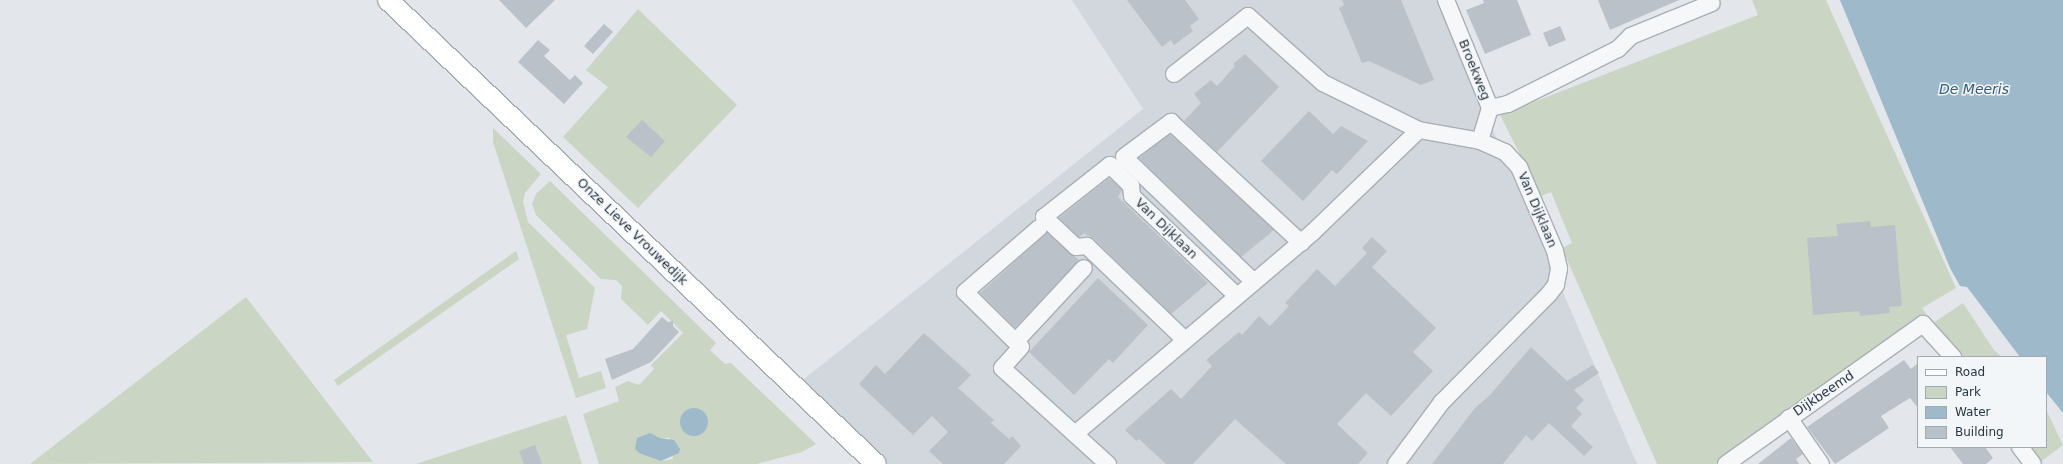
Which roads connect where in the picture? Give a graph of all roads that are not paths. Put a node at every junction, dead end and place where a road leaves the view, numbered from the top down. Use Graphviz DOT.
graph roads {
  1 [pos="388,0"];
  2 [pos="1446,0"];
  3 [pos="1712,3"];
  4 [pos="1174,74"];
  5 [pos="1490,108"];
  6 [pos="1419,130"];
  7 [pos="1480,141"];
  8 [pos="1039,228"];
  9 [pos="1301,243"];
  10 [pos="1084,268"];
  11 [pos="1254,282"];
  12 [pos="1237,296"];
  13 [pos="1016,340"];
  14 [pos="1185,340"];
  15 [pos="1952,356"];
  16 [pos="1789,418"];
  17 [pos="1075,434"];
  18 [pos="2021,448"];
  19 [pos="876,464"];
  20 [pos="1108,464"];
  21 [pos="1396,464"];
  22 [pos="1726,464"];
  23 [pos="1821,464"];
  24 [pos="2033,464"];
  1 -- 19 [label="main road, Onze Lieve Vrouwedijk"];
  2 -- 5 [label="street, Broekweg"];
  3 -- 5 [label="street"];
  4 -- 6 [label="street, Van Dijklaan"];
  5 -- 7 [label="street, Broekweg"];
  6 -- 7 [label="street, Van Dijklaan"];
  6 -- 9 [label="street"];
  7 -- 21 [label="street, Van Dijklaan"];
  8 -- 13 [label="street"];
  9 -- 11 [label="street"];
  9 -- 11 [label="street, Van Dijklaan"];
  10 -- 13 [label="street"];
  11 -- 12 [label="street"];
  12 -- 14 [label="street"];
  12 -- 14 [label="street, Van Dijklaan"];
  13 -- 17 [label="street"];
  14 -- 17 [label="street"];
  15 -- 16 [label="street, Dijkbeemd"];
  16 -- 22 [label="street, Dijkbeemd"];
  16 -- 23 [label="street"];
  17 -- 20 [label="street"];
  18 -- 24 [label="street"];
}
